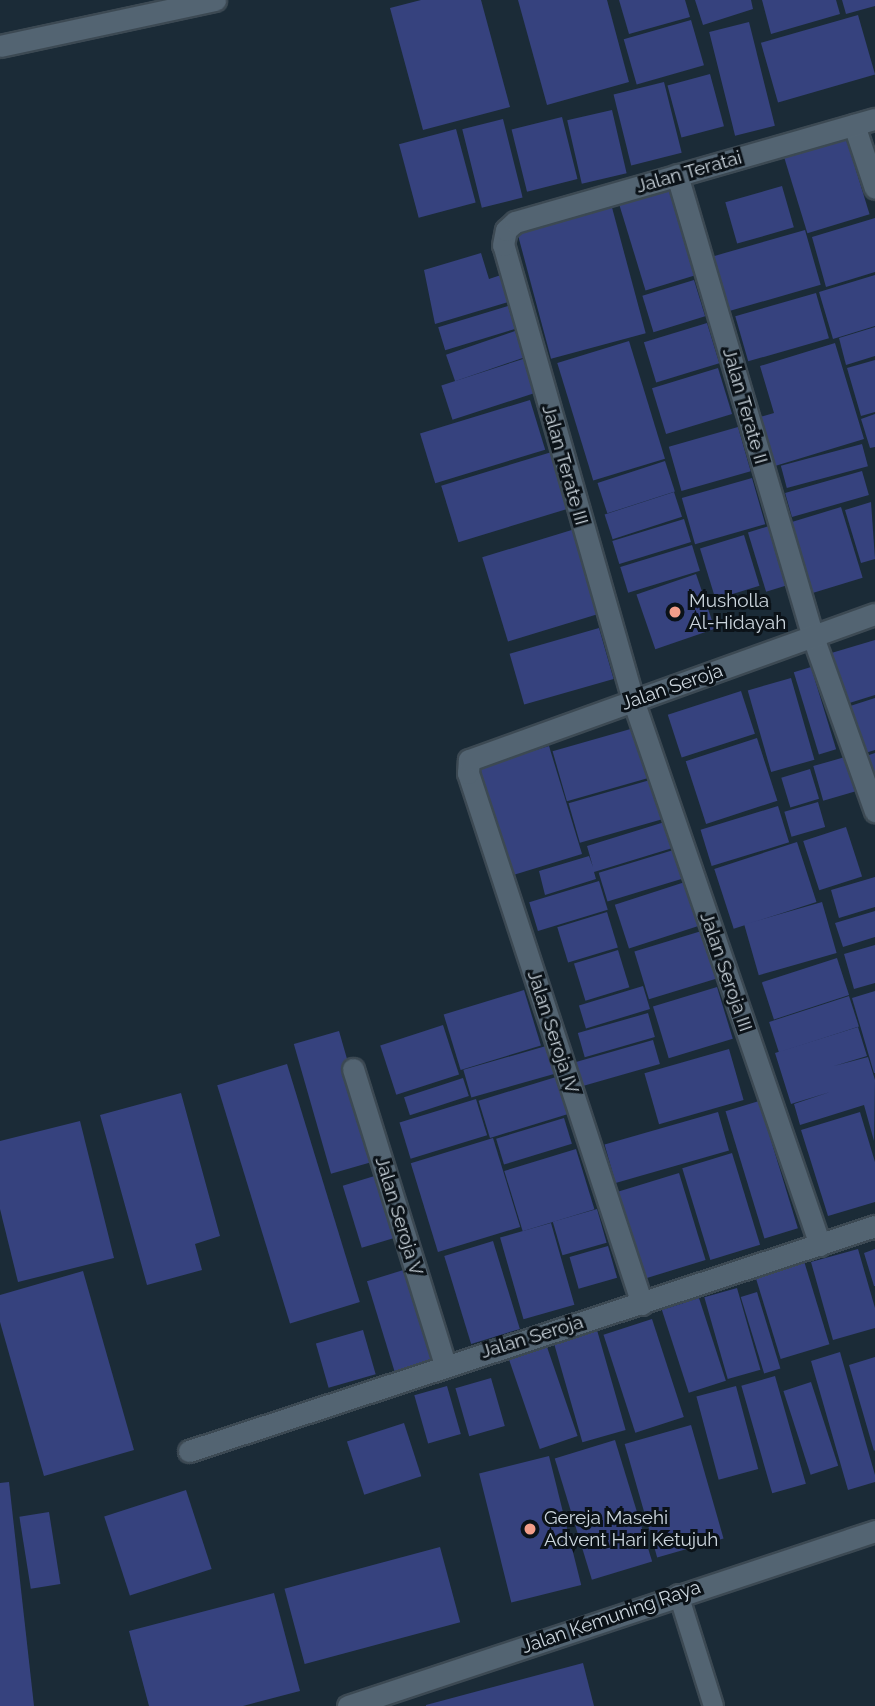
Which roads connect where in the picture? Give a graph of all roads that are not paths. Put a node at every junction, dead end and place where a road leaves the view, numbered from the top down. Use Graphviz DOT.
graph roads {
  1 [pos="215,0"];
  2 [pos="0,46"];
  3 [pos="865,122"];
  4 [pos="677,175"];
  5 [pos="875,188"];
  6 [pos="506,230"];
  7 [pos="875,614"];
  8 [pos="813,637"];
  9 [pos="632,700"];
  10 [pos="469,760"];
  11 [pos="875,811"];
  12 [pos="353,1069"];
  13 [pos="875,1226"];
  14 [pos="820,1245"];
  15 [pos="642,1304"];
  16 [pos="445,1364"];
  17 [pos="189,1451"];
  18 [pos="875,1531"];
  19 [pos="678,1594"];
  20 [pos="348,1706"];
  21 [pos="713,1706"];
  1 -- 2 [label="street"];
  3 -- 4 [label="street, Jalan Teratai"];
  3 -- 5 [label="street"];
  4 -- 6 [label="street, Jalan Teratai"];
  4 -- 8 [label="street, Jalan Terate II"];
  6 -- 9 [label="street, Jalan Terate III"];
  7 -- 8 [label="street, Jalan Seroja"];
  8 -- 9 [label="street, Jalan Seroja"];
  8 -- 11 [label="street, Jalan Terate II"];
  9 -- 10 [label="street, Jalan Seroja"];
  9 -- 14 [label="street, Jalan Seroja III"];
  10 -- 15 [label="street, Jalan Seroja IV"];
  12 -- 16 [label="street, Jalan Seroja V"];
  13 -- 14 [label="street, Jalan Seroja"];
  14 -- 15 [label="street, Jalan Seroja"];
  15 -- 16 [label="street, Jalan Seroja"];
  16 -- 17 [label="street, Jalan Seroja"];
  18 -- 19 [label="street, Jalan Kemuning Raya"];
  19 -- 20 [label="street, Jalan Kemuning Raya"];
  19 -- 21 [label="lane"];
}
